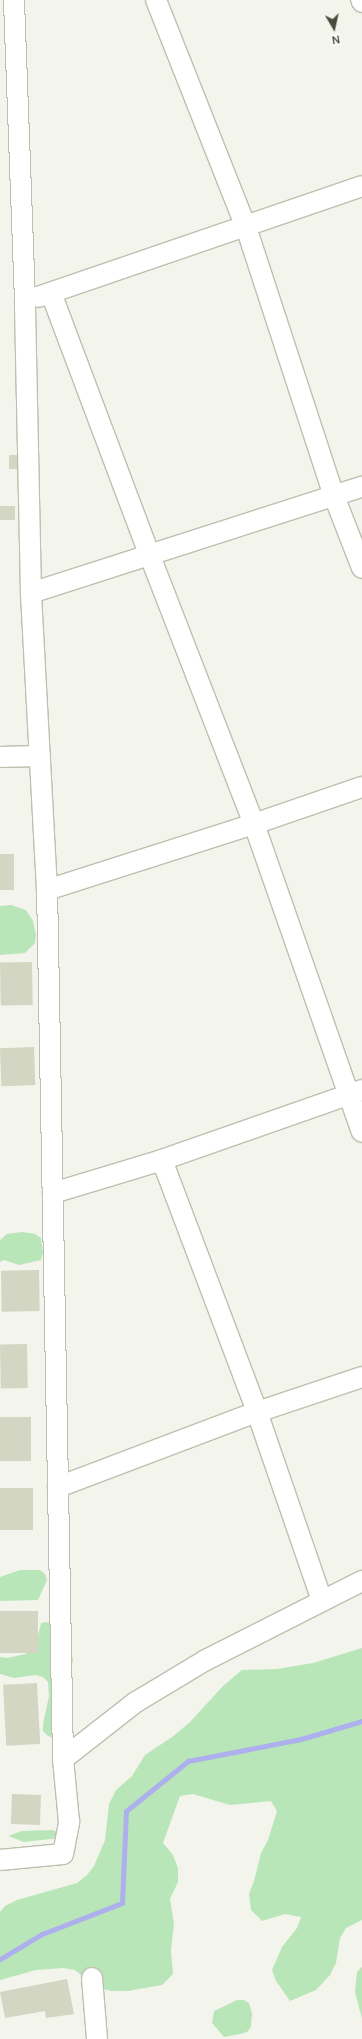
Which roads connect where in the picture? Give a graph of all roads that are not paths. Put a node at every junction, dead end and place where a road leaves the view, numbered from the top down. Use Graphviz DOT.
graph roads {
  1 [pos="14,0"];
  2 [pos="156,0"];
  3 [pos="362,186"];
  4 [pos="246,227"];
  5 [pos="52,293"];
  6 [pos="25,301"];
  7 [pos="362,487"];
  8 [pos="334,496"];
  9 [pos="150,556"];
  10 [pos="362,568"];
  11 [pos="31,593"];
  12 [pos="40,756"];
  13 [pos="0,757"];
  14 [pos="362,787"];
  15 [pos="254,824"];
  16 [pos="46,890"];
  17 [pos="355,1093"];
  18 [pos="362,1132"];
  19 [pos="162,1160"];
  20 [pos="53,1193"];
  21 [pos="362,1377"];
  22 [pos="257,1412"];
  23 [pos="58,1487"];
  24 [pos="362,1581"];
  25 [pos="322,1601"];
  26 [pos="62,1759"];
  27 [pos="9,1860"];
  28 [pos="92,1978"];
  29 [pos="97,2039"];
  1 -- 6 [label="street"];
  2 -- 4 [label="street"];
  3 -- 4 [label="street"];
  4 -- 5 [label="street"];
  4 -- 8 [label="street"];
  5 -- 6 [label="street"];
  5 -- 9 [label="street"];
  6 -- 11 [label="street"];
  7 -- 8 [label="street"];
  8 -- 9 [label="street"];
  8 -- 10 [label="street"];
  9 -- 11 [label="street"];
  9 -- 15 [label="street"];
  11 -- 12 [label="street"];
  12 -- 13 [label="street"];
  12 -- 16 [label="street"];
  14 -- 15 [label="street"];
  15 -- 16 [label="street"];
  15 -- 17 [label="street"];
  16 -- 20 [label="street"];
  17 -- 18 [label="street"];
  17 -- 19 [label="street"];
  19 -- 20 [label="street"];
  19 -- 22 [label="street"];
  20 -- 23 [label="street"];
  21 -- 22 [label="street"];
  22 -- 23 [label="street"];
  22 -- 25 [label="street"];
  23 -- 26 [label="street"];
  24 -- 25 [label="street"];
  25 -- 26 [label="street"];
  26 -- 27 [label="street"];
  28 -- 29 [label="street"];
}
